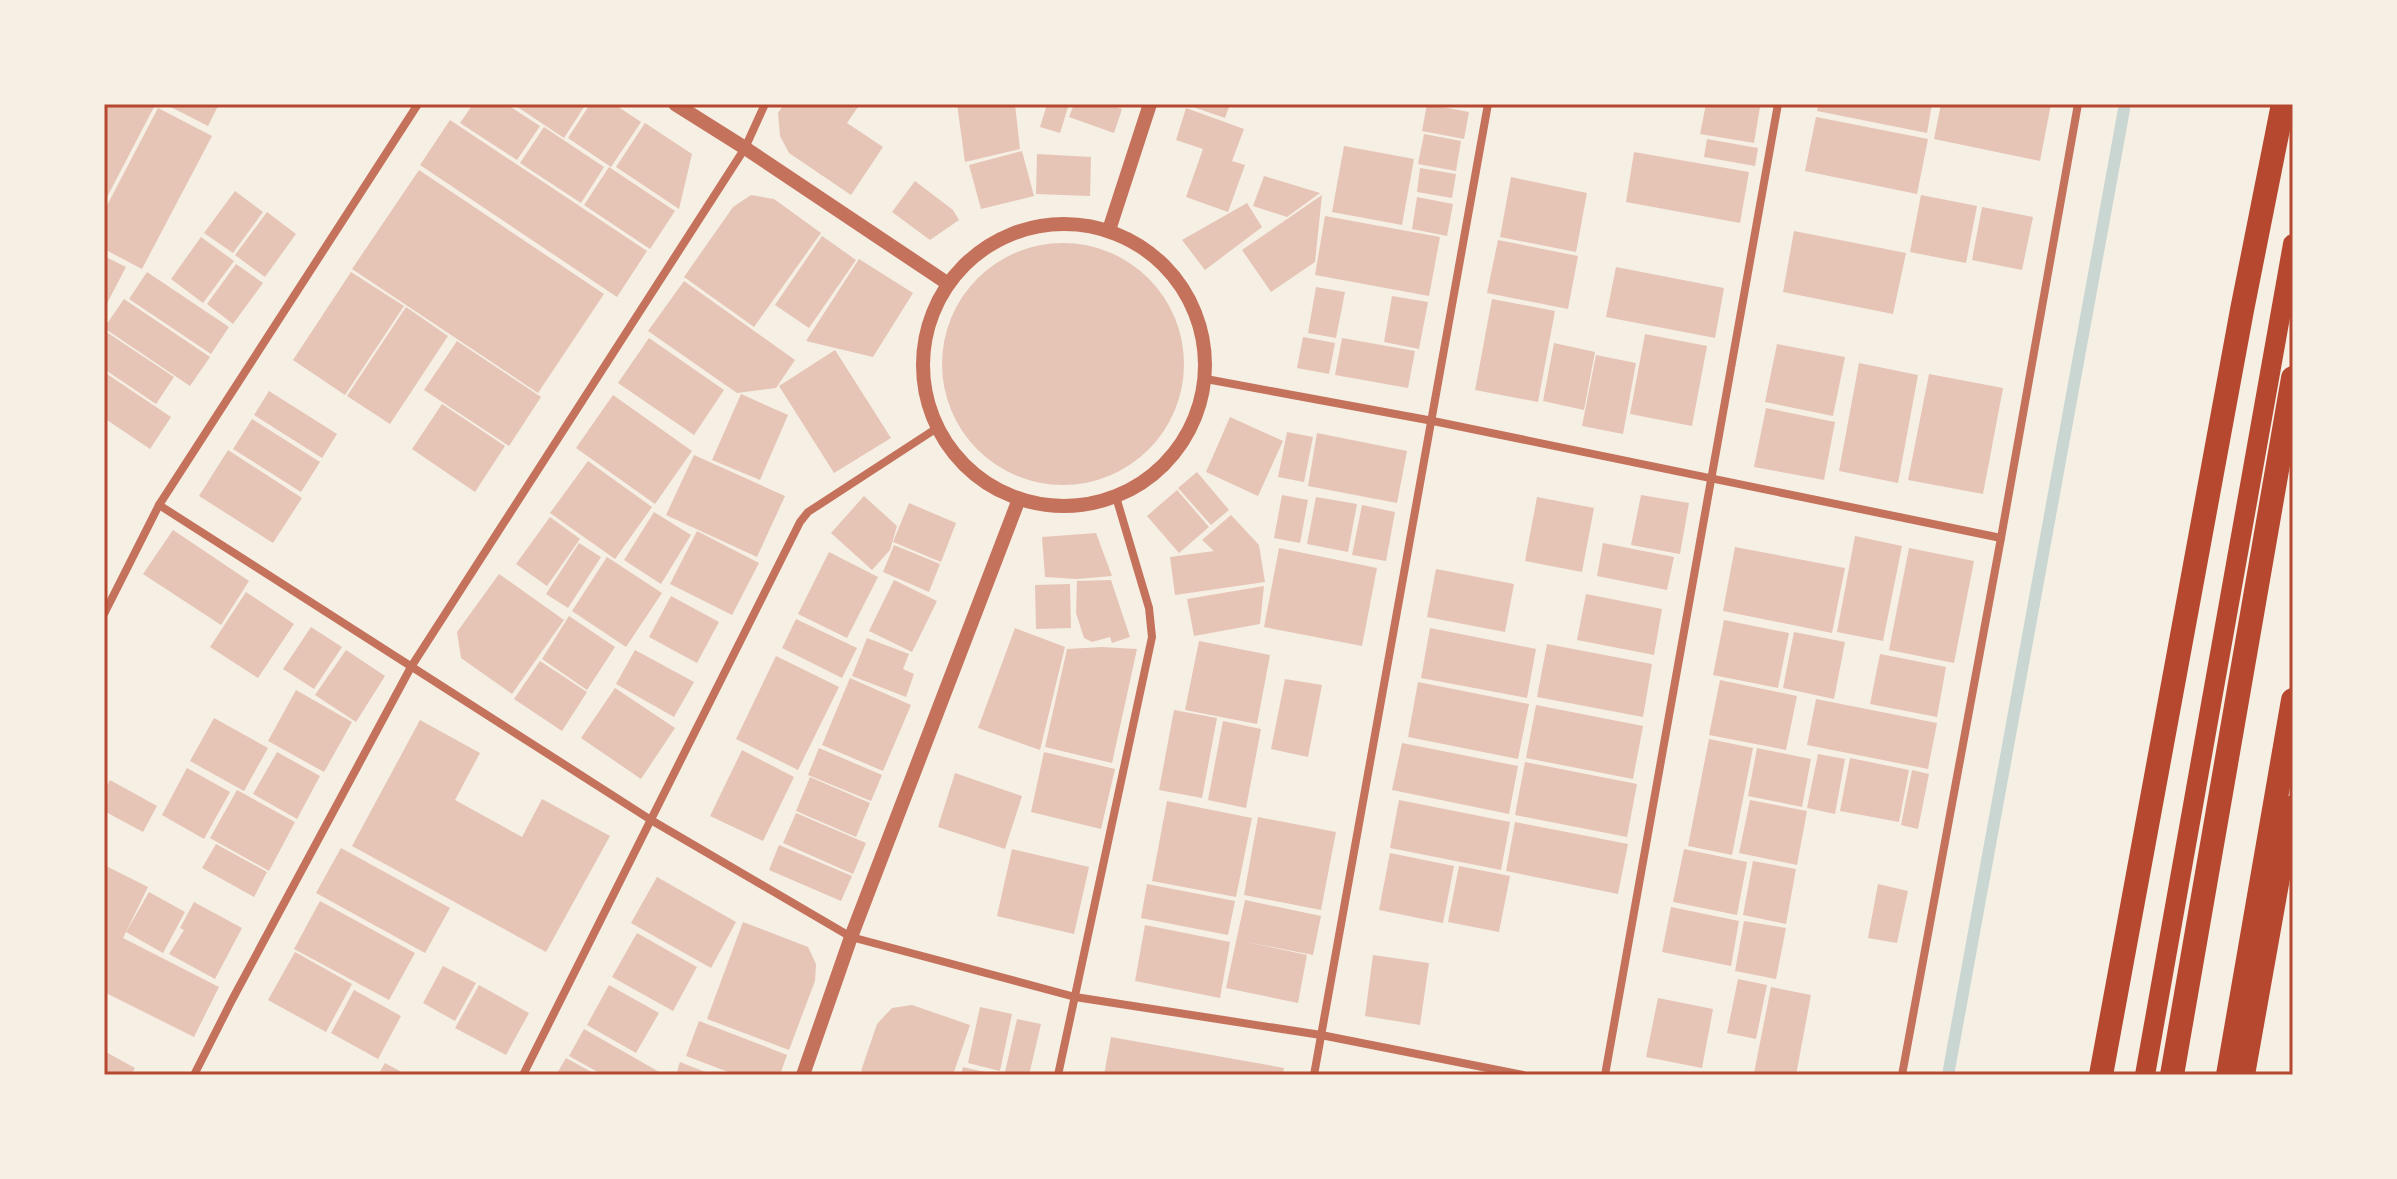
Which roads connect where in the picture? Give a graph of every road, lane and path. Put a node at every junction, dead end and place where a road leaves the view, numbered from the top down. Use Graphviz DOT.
graph roads {
  1 [pos="418,104"];
  2 [pos="675,104"];
  3 [pos="765,104"];
  4 [pos="1150,104"];
  5 [pos="1488,104"];
  6 [pos="1778,104"];
  7 [pos="2078,104"];
  8 [pos="2283,104"];
  9 [pos="745,148"];
  10 [pos="1109,230"];
  11 [pos="2293,244"];
  12 [pos="947,283"];
  13 [pos="2293,378"];
  14 [pos="1206,379"];
  15 [pos="1433,421"];
  16 [pos="937,428"];
  17 [pos="1710,477"];
  18 [pos="1116,497"];
  19 [pos="1019,499"];
  20 [pos="159,505"];
  21 [pos="2001,538"];
  22 [pos="104,614"];
  23 [pos="411,667"];
  24 [pos="2293,700"];
  25 [pos="2293,805"];
  26 [pos="651,820"];
  27 [pos="851,937"];
  28 [pos="1075,997"];
  29 [pos="1321,1035"];
  30 [pos="194,1075"];
  31 [pos="523,1075"];
  32 [pos="803,1075"];
  33 [pos="1058,1075"];
  34 [pos="1314,1075"];
  35 [pos="1523,1075"];
  36 [pos="1605,1075"];
  37 [pos="1902,1075"];
  38 [pos="2101,1075"];
  39 [pos="2145,1075"];
  40 [pos="2172,1075"];
  41 [pos="2228,1075"];
  42 [pos="2245,1075"];
  1 -- 20 [label="street"];
  2 -- 9 [label="street"];
  3 -- 9 [label="street"];
  4 -- 10 [label="street"];
  5 -- 15 [label="street"];
  6 -- 17 [label="street"];
  7 -- 21 [label="street"];
  8 -- 38 [label="highway"];
  9 -- 12 [label="street"];
  9 -- 23 [label="street"];
  10 -- 12 [label="street"];
  10 -- 14 [label="street"];
  11 -- 39 [label="main road"];
  12 -- 16 [label="street"];
  13 -- 40 [label="highway"];
  14 -- 15 [label="street"];
  14 -- 18 [label="street"];
  15 -- 17 [label="street"];
  15 -- 29 [label="street"];
  16 -- 19 [label="street"];
  16 -- 26 [label="street"];
  17 -- 21 [label="street"];
  17 -- 36 [label="street"];
  18 -- 19 [label="street"];
  18 -- 28 [label="street"];
  19 -- 27 [label="street"];
  20 -- 22 [label="street"];
  20 -- 23 [label="street"];
  21 -- 37 [label="street"];
  23 -- 26 [label="street"];
  23 -- 30 [label="street"];
  24 -- 41 [label="highway"];
  25 -- 42 [label="main road"];
  26 -- 27 [label="street"];
  26 -- 31 [label="street"];
  27 -- 28 [label="street"];
  27 -- 32 [label="street"];
  28 -- 29 [label="street"];
  28 -- 33 [label="street"];
  29 -- 34 [label="street"];
  29 -- 35 [label="street"];
}
